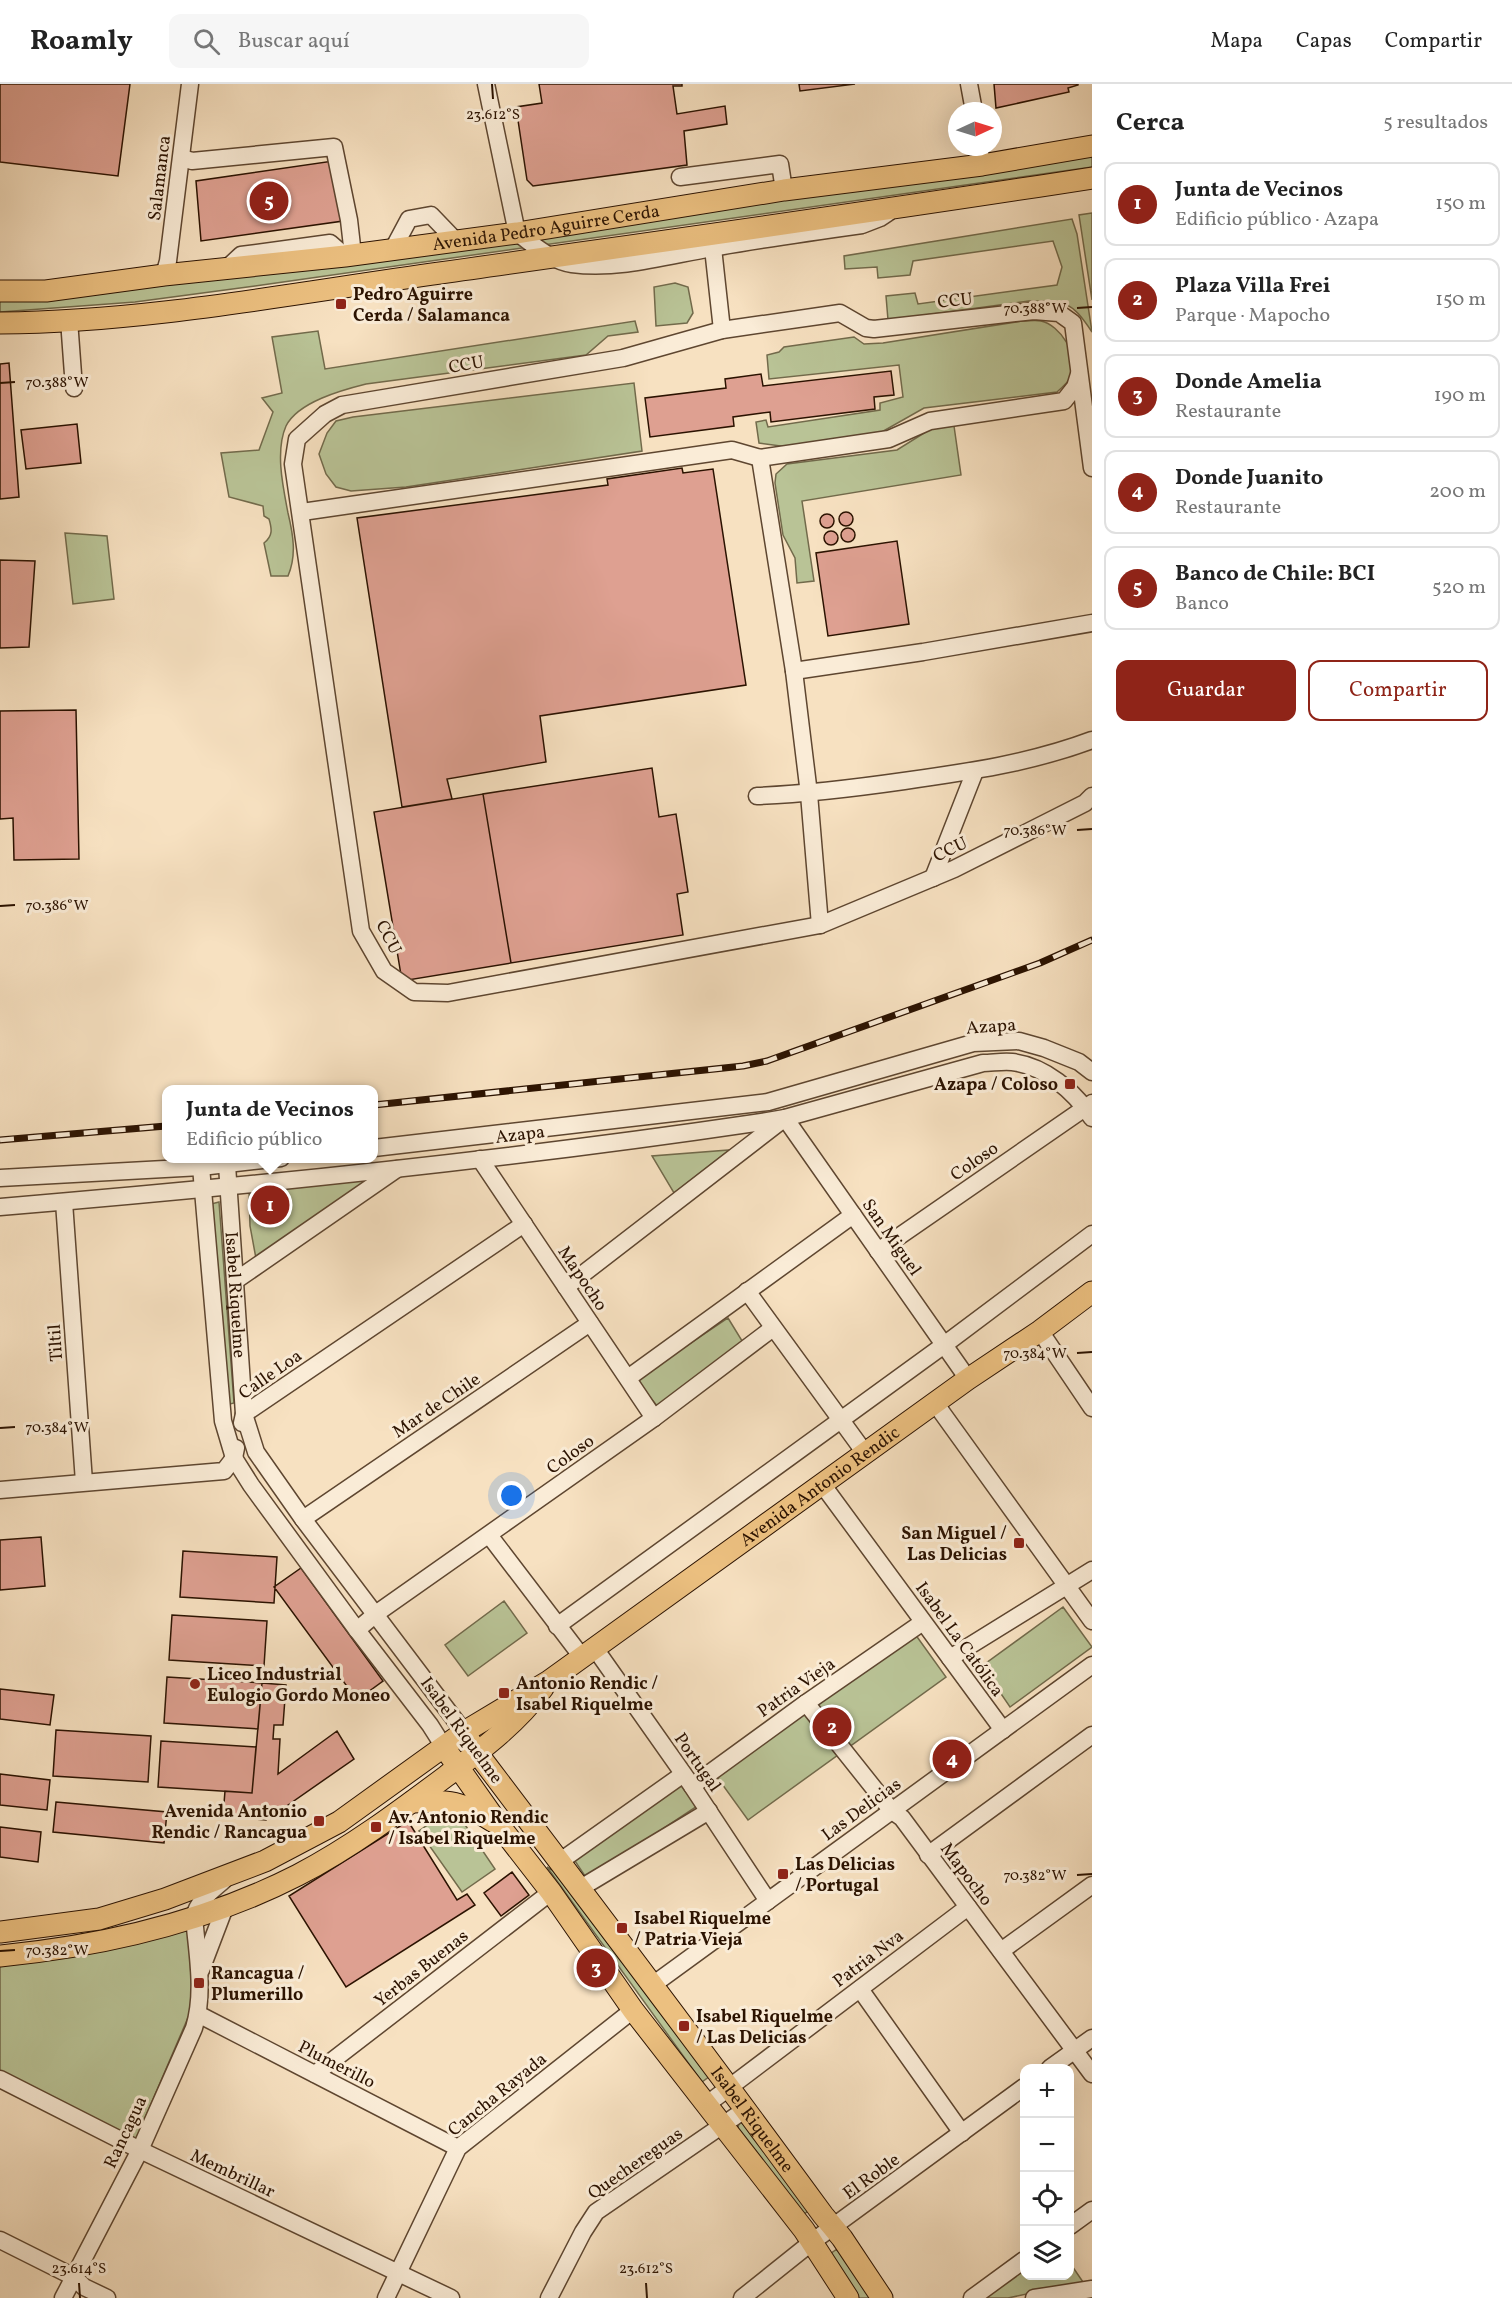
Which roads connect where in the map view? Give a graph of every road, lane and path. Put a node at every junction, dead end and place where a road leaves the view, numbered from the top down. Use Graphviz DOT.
graph roads {
  1 [pos="190,84"];
  2 [pos="486,84"];
  3 [pos="969,84"];
  4 [pos="972,102"];
  5 [pos="1092,146"];
  6 [pos="1002,154"];
  7 [pos="981,156"];
  8 [pos="182,159"];
  9 [pos="680,177"];
  10 [pos="1092,178"];
  11 [pos="784,189"];
  12 [pos="894,209"];
  13 [pos="516,232"];
  14 [pos="713,248"];
  15 [pos="349,255"];
  16 [pos="550,256"];
  17 [pos="164,275"];
  18 [pos="0,291"];
  19 [pos="69,320"];
  20 [pos="0,323"];
  21 [pos="722,330"];
  22 [pos="1079,372"];
  23 [pos="74,388"];
  24 [pos="760,458"];
  25 [pos="1092,468"];
  26 [pos="302,512"];
  27 [pos="1092,623"];
  28 [pos="794,671"];
  29 [pos="1092,740"];
  30 [pos="975,771"];
  31 [pos="809,794"];
  32 [pos="758,796"];
  33 [pos="1092,796"];
  34 [pos="933,879"];
  35 [pos="820,924"];
  36 [pos="1092,1072"];
  37 [pos="1090,1110"];
  38 [pos="784,1118"];
  39 [pos="378,1148"];
  40 [pos="480,1159"];
  41 [pos="242,1163"];
  42 [pos="227,1165"];
  43 [pos="201,1167"];
  44 [pos="401,1167"];
  45 [pos="0,1178"];
  46 [pos="229,1186"];
  47 [pos="203,1188"];
  48 [pos="64,1202"];
  49 [pos="0,1207"];
  50 [pos="853,1215"];
  51 [pos="524,1224"];
  52 [pos="1092,1234"];
  53 [pos="878,1251"];
  54 [pos="235,1281"];
  55 [pos="566,1287"];
  56 [pos="747,1291"];
  57 [pos="1092,1292"];
  58 [pos="590,1323"];
  59 [pos="773,1328"];
  60 [pos="1040,1331"];
  61 [pos="944,1345"];
  62 [pos="627,1378"];
  63 [pos="968,1379"];
  64 [pos="935,1403"];
  65 [pos="1092,1408"];
  66 [pos="244,1414"];
  67 [pos="654,1418"];
  68 [pos="842,1420"];
  69 [pos="866,1453"];
  70 [pos="234,1458"];
  71 [pos="84,1482"];
  72 [pos="822,1484"];
  73 [pos="0,1490"];
  74 [pos="303,1519"];
  75 [pos="489,1535"];
  76 [pos="1092,1570"];
  77 [pos="1067,1586"];
  78 [pos="377,1613"];
  79 [pos="1092,1621"];
  80 [pos="923,1622"];
  81 [pos="558,1626"];
  82 [pos="357,1630"];
  83 [pos="588,1652"];
  84 [pos="950,1658"];
  85 [pos="1092,1665"];
  86 [pos="549,1681"];
  87 [pos="806,1703"];
  88 [pos="1003,1730"];
  89 [pos="464,1732"];
  90 [pos="1092,1735"];
  91 [pos="444,1747"];
  92 [pos="478,1754"];
  93 [pos="459,1768"];
  94 [pos="687,1780"];
  95 [pos="412,1802"];
  96 [pos="708,1811"];
  97 [pos="892,1811"];
  98 [pos="499,1825"];
  99 [pos="928,1855"];
  100 [pos="559,1862"];
  101 [pos="229,1875"];
  102 [pos="1092,1885"];
  103 [pos="579,1889"];
  104 [pos="551,1892"];
  105 [pos="768,1900"];
  106 [pos="225,1907"];
  107 [pos="968,1907"];
  108 [pos="194,1917"];
  109 [pos="0,1932"];
  110 [pos="1001,1951"];
  111 [pos="0,1956"];
  112 [pos="199,1977"];
  113 [pos="654,1984"];
  114 [pos="860,1989"];
  115 [pos="633,2010"];
  116 [pos="198,2014"];
  117 [pos="1092,2038"];
  118 [pos="1075,2050"];
  119 [pos="1056,2064"];
  120 [pos="315,2074"];
  121 [pos="1092,2074"];
  122 [pos="0,2079"];
  123 [pos="728,2086"];
  124 [pos="1020,2090"];
  125 [pos="706,2105"];
  126 [pos="746,2109"];
  127 [pos="722,2126"];
  128 [pos="962,2133"];
  129 [pos="458,2148"];
  130 [pos="140,2150"];
  131 [pos="1092,2210"];
  132 [pos="1074,2223"];
  133 [pos="834,2228"];
  134 [pos="0,2240"];
  135 [pos="812,2242"];
  136 [pos="1020,2263"];
  137 [pos="398,2273"];
  138 [pos="74,2277"];
  139 [pos="1092,2289"];
  140 [pos="63,2298"];
  141 [pos="107,2298"];
  142 [pos="386,2298"];
  143 [pos="451,2298"];
  144 [pos="549,2298"];
  145 [pos="742,2298"];
  146 [pos="848,2298"];
  147 [pos="882,2298"];
  148 [pos="972,2298"];
  149 [pos="1034,2298"];
  1 -- 8 [label="street, Salamanca"];
  2 -- 13 [label="street"];
  3 -- 4 [label="street"];
  5 -- 6 [label="main road, Avenida Pedro Aguirre Cerda"];
  7 -- 11 [label="main road, Avenida Pedro Aguirre Cerda"];
  8 -- 15 [label="street"];
  8 -- 17 [label="street, Salamanca"];
  9 -- 11 [label="street"];
  10 -- 12 [label="main road, Avenida Pedro Aguirre Cerda"];
  11 -- 13 [label="main road, Avenida Pedro Aguirre Cerda"];
  12 -- 14 [label="street"];
  12 -- 16 [label="main road, Avenida Pedro Aguirre Cerda"];
  13 -- 15 [label="main road, Avenida Pedro Aguirre Cerda"];
  13 -- 16 [label="street"];
  14 -- 16 [label="street"];
  14 -- 21 [label="street"];
  15 -- 17 [label="main road, Avenida Pedro Aguirre Cerda"];
  16 -- 19 [label="main road, Avenida Pedro Aguirre Cerda"];
  17 -- 18 [label="main road, Avenida Pedro Aguirre Cerda"];
  19 -- 20 [label="main road, Avenida Pedro Aguirre Cerda"];
  19 -- 23 [label="street"];
  21 -- 22 [label="street, CCU"];
  21 -- 26 [label="street, CCU"];
  22 -- 24 [label="street"];
  22 -- 25 [label="street, CCU"];
  24 -- 26 [label="street"];
  24 -- 28 [label="street"];
  26 -- 35 [label="street, CCU"];
  27 -- 28 [label="street"];
  28 -- 31 [label="street"];
  29 -- 30 [label="street"];
  30 -- 31 [label="street"];
  30 -- 34 [label="street"];
  31 -- 32 [label="street"];
  31 -- 35 [label="street"];
  33 -- 34 [label="street, CCU"];
  34 -- 35 [label="street, CCU"];
  36 -- 39 [label="street, Azapa"];
  37 -- 38 [label="street, Azapa"];
  37 -- 53 [label="street, Coloso"];
  38 -- 40 [label="street, Azapa"];
  38 -- 50 [label="street, San Miguel"];
  38 -- 55 [label="street"];
  40 -- 44 [label="street, Azapa"];
  40 -- 51 [label="street, Mapocho"];
  41 -- 42 [label="street"];
  42 -- 43 [label="street"];
  42 -- 46 [label="street, Isabel Riquelme"];
  43 -- 45 [label="street"];
  43 -- 47 [label="street, Isabel Riquelme"];
  44 -- 46 [label="street, Azapa"];
  44 -- 54 [label="street"];
  46 -- 47 [label="street, Azapa"];
  46 -- 54 [label="street, Isabel Riquelme"];
  47 -- 48 [label="street, Azapa"];
  47 -- 70 [label="street, Isabel Riquelme"];
  48 -- 49 [label="street, Azapa"];
  48 -- 71 [label="street, Tiltil"];
  50 -- 53 [label="street, San Miguel"];
  50 -- 56 [label="street"];
  51 -- 55 [label="street, Mapocho"];
  51 -- 66 [label="street, Calle Loa"];
  52 -- 61 [label="street"];
  53 -- 61 [label="street, San Miguel"];
  54 -- 66 [label="street, Isabel Riquelme"];
  55 -- 58 [label="street, Mapocho"];
  56 -- 59 [label="street"];
  56 -- 62 [label="street"];
  57 -- 60 [label="main road, Avenida Antonio Rendic"];
  58 -- 62 [label="street, Mapocho"];
  58 -- 74 [label="street, Mar de Chile"];
  59 -- 67 [label="street, Coloso"];
  59 -- 68 [label="street"];
  60 -- 63 [label="main road, Avenida Antonio Rendic"];
  60 -- 65 [label="street"];
  61 -- 63 [label="street, San Miguel"];
  61 -- 68 [label="street"];
  62 -- 67 [label="street, Mapocho"];
  63 -- 64 [label="main road, Avenida Antonio Rendic"];
  64 -- 69 [label="main road, Avenida Antonio Rendic"];
  64 -- 77 [label="street"];
  66 -- 70 [label="street, Calle Loa"];
  66 -- 74 [label="street, Isabel Riquelme"];
  67 -- 75 [label="street, Coloso"];
  68 -- 69 [label="street"];
  68 -- 81 [label="street"];
  69 -- 72 [label="main road, Avenida Antonio Rendic"];
  70 -- 71 [label="street"];
  70 -- 82 [label="street, Isabel Riquelme"];
  71 -- 73 [label="street"];
  72 -- 80 [label="street, Isabel La Católica"];
  72 -- 83 [label="main road, Avenida Antonio Rendic"];
  74 -- 78 [label="street, Isabel Riquelme"];
  75 -- 78 [label="street, Coloso"];
  75 -- 81 [label="street, Portugal"];
  76 -- 77 [label="street"];
  77 -- 79 [label="street"];
  77 -- 84 [label="street"];
  78 -- 82 [label="street, Coloso"];
  78 -- 89 [label="street, Isabel Riquelme"];
  80 -- 84 [label="street, Isabel La Católica"];
  80 -- 87 [label="street, Patria Vieja"];
  81 -- 83 [label="street, Portugal"];
  82 -- 91 [label="street, Isabel Riquelme"];
  83 -- 86 [label="main road, Avenida Antonio Rendic"];
  83 -- 94 [label="street, Portugal"];
  84 -- 88 [label="street, Isabel La Católica"];
  85 -- 88 [label="street, Las Delicias"];
  86 -- 89 [label="main road, Avenida Antonio Rendic"];
  86 -- 92 [label="main road, Avenida Antonio Rendic"];
  87 -- 94 [label="street, Patria Vieja"];
  87 -- 97 [label="street, Mapocho"];
  88 -- 97 [label="street, Las Delicias"];
  89 -- 91 [label="main road, Avenida Antonio Rendic"];
  89 -- 92 [label="main road, Isabel Riquelme"];
  90 -- 99 [label="street"];
  91 -- 93 [label="main road, Isabel Riquelme"];
  91 -- 101 [label="main road, Avenida Antonio Rendic"];
  92 -- 93 [label="main road, Avenida Antonio Rendic"];
  92 -- 100 [label="main road, Isabel Riquelme"];
  93 -- 95 [label="main road, Avenida Antonio Rendic"];
  93 -- 98 [label="main road, Isabel Riquelme"];
  94 -- 96 [label="street, Portugal"];
  94 -- 100 [label="street, Patria Vieja"];
  95 -- 98 [label="main road"];
  95 -- 106 [label="main road, Avenida Antonio Rendic"];
  96 -- 103 [label="street"];
  96 -- 105 [label="street, Portugal"];
  97 -- 99 [label="street, Mapocho"];
  97 -- 105 [label="street, Las Delicias"];
  98 -- 104 [label="main road, Isabel Riquelme"];
  99 -- 107 [label="street, Mapocho"];
  100 -- 103 [label="main road, Isabel Riquelme"];
  101 -- 108 [label="street, Avenida Antonio Rendic"];
  101 -- 109 [label="main road, Avenida Antonio Rendic"];
  102 -- 110 [label="street"];
  103 -- 113 [label="main road, Isabel Riquelme"];
  104 -- 115 [label="main road, Isabel Riquelme"];
  104 -- 120 [label="street, Yerbas Buenas"];
  105 -- 113 [label="street, Las Delicias"];
  106 -- 108 [label="main road, Avenida Antonio Rendic"];
  106 -- 112 [label="street, Rancagua"];
  107 -- 110 [label="street, Mapocho"];
  107 -- 114 [label="street, Patria Nva"];
  108 -- 111 [label="main road, Avenida Antonio Rendic"];
  108 -- 112 [label="street, Rancagua"];
  110 -- 118 [label="street, Mapocho"];
  112 -- 116 [label="street, Rancagua"];
  113 -- 123 [label="main road, Isabel Riquelme"];
  114 -- 123 [label="street, Patria Nva"];
  114 -- 128 [label="street"];
  115 -- 125 [label="main road, Isabel Riquelme"];
  115 -- 129 [label="street, Cancha Rayada"];
  116 -- 120 [label="street, Plumerillo"];
  116 -- 130 [label="street, Rancagua"];
  117 -- 118 [label="street"];
  118 -- 119 [label="street"];
  118 -- 121 [label="street, Mapocho"];
  120 -- 129 [label="street, Plumerillo"];
  122 -- 130 [label="street, Membrillar"];
  123 -- 125 [label="street, Patria Nva"];
  123 -- 126 [label="main road, Isabel Riquelme"];
  124 -- 128 [label="street, El Roble"];
  125 -- 127 [label="main road, Isabel Riquelme"];
  126 -- 127 [label="street, Quechereguas"];
  126 -- 133 [label="main road, Isabel Riquelme"];
  127 -- 135 [label="main road, Isabel Riquelme"];
  127 -- 144 [label="street, Quechereguas"];
  128 -- 133 [label="street, El Roble"];
  129 -- 137 [label="street, Cancha Rayada"];
  130 -- 137 [label="street, Membrillar"];
  130 -- 138 [label="street, Rancagua"];
  131 -- 132 [label="street"];
  133 -- 135 [label="street, El Roble"];
  133 -- 147 [label="main road, Isabel Riquelme"];
  134 -- 138 [label="street"];
  135 -- 145 [label="street, El Roble"];
  135 -- 146 [label="main road, Isabel Riquelme"];
  136 -- 148 [label="street"];
  137 -- 142 [label="street, Cancha Rayada"];
  137 -- 143 [label="street, Membrillar"];
  138 -- 140 [label="street, Rancagua"];
  138 -- 141 [label="street"];
  139 -- 149 [label="street"];
}
